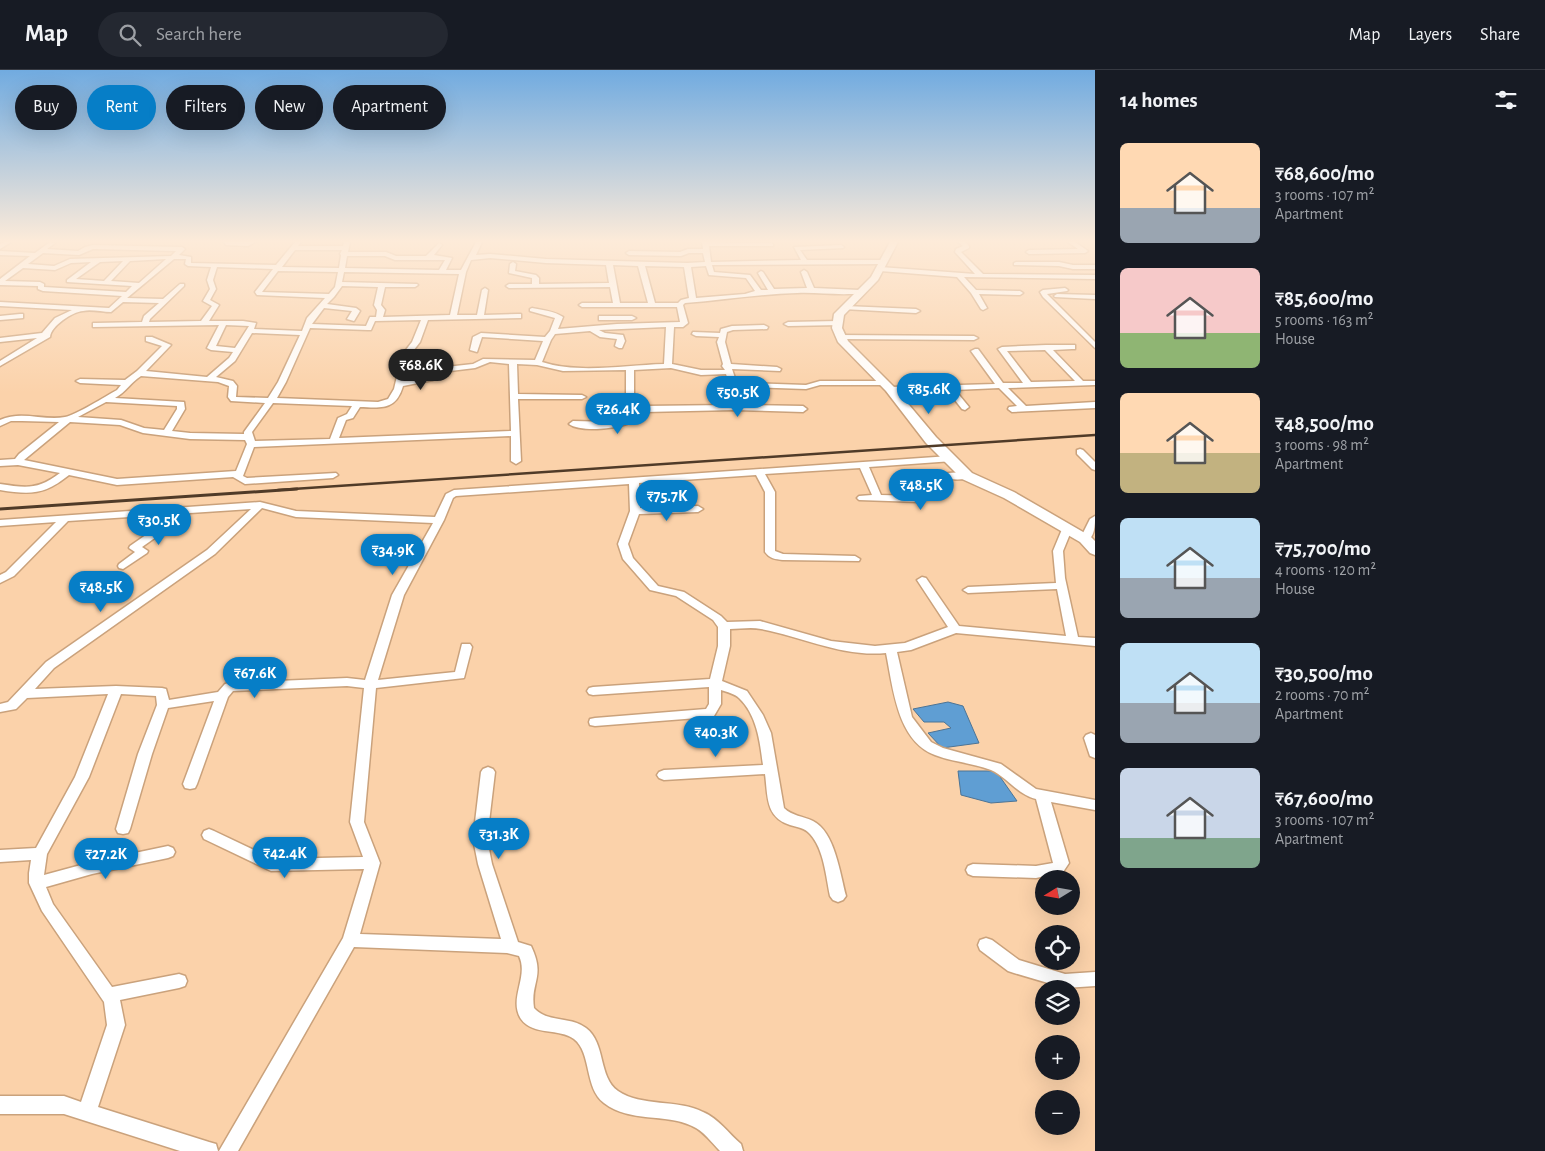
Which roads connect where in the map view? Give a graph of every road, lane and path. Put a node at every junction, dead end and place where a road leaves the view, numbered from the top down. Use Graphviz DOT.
graph roads {
  1 [pos="102,292"];
  2 [pos="174,292"];
  3 [pos="211,292"];
  4 [pos="258,292"];
  5 [pos="334,292"];
  6 [pos="380,292"];
  7 [pos="458,292"];
  8 [pos="485,292"];
  9 [pos="614,292"];
  10 [pos="648,292"];
  11 [pos="692,292"];
  12 [pos="758,292"];
  13 [pos="860,292"];
  14 [pos="974,292"];
  15 [pos="995,292"];
  16 [pos="1044,292"];
  17 [pos="1020,293"];
  18 [pos="128,294"];
  19 [pos="332,296"];
  20 [pos="1045,296"];
  21 [pos="1095,297"];
  22 [pos="122,300"];
  23 [pos="693,300"];
  24 [pos="164,301"];
  25 [pos="0,304"];
  26 [pos="582,305"];
  27 [pos="616,305"];
  28 [pos="680,305"];
  29 [pos="322,306"];
  30 [pos="652,306"];
  31 [pos="845,308"];
  32 [pos="983,308"];
  33 [pos="79,309"];
  34 [pos="532,310"];
  35 [pos="916,311"];
  36 [pos="20,316"];
  37 [pos="453,316"];
  38 [pos="480,316"];
  39 [pos="518,316"];
  40 [pos="426,317"];
  41 [pos="0,318"];
  42 [pos="379,318"];
  43 [pos="602,318"];
  44 [pos="351,319"];
  45 [pos="224,323"];
  46 [pos="838,323"];
  47 [pos="145,324"];
  48 [pos="203,324"];
  49 [pos="788,324"];
  50 [pos="96,325"];
  51 [pos="642,325"];
  52 [pos="670,325"];
  53 [pos="486,326"];
  54 [pos="764,327"];
  55 [pos="591,328"];
  56 [pos="306,329"];
  57 [pos="250,332"];
  58 [pos="553,332"];
  59 [pos="696,334"];
  60 [pos="47,335"];
  61 [pos="723,335"];
  62 [pos="841,337"];
  63 [pos="974,338"];
  64 [pos="149,339"];
  65 [pos="547,339"];
  66 [pos="0,340"];
  67 [pos="619,346"];
  68 [pos="1072,346"];
  69 [pos="1095,346"];
  70 [pos="1046,347"];
  71 [pos="238,350"];
  72 [pos="474,350"];
  73 [pos="975,351"];
  74 [pos="513,362"];
  75 [pos="538,363"];
  76 [pos="0,364"];
  77 [pos="668,366"];
  78 [pos="630,368"];
  79 [pos="727,369"];
  80 [pos="777,369"];
  81 [pos="140,374"];
  82 [pos="209,379"];
  83 [pos="80,381"];
  84 [pos="1095,382"];
  85 [pos="127,383"];
  86 [pos="1081,383"];
  87 [pos="399,384"];
  88 [pos="1028,384"];
  89 [pos="1000,385"];
  90 [pos="887,386"];
  91 [pos="948,386"];
  92 [pos="735,387"];
  93 [pos="514,396"];
  94 [pos="582,397"];
  95 [pos="272,399"];
  96 [pos="105,400"];
  97 [pos="358,404"];
  98 [pos="1095,405"];
  99 [pos="634,406"];
  100 [pos="734,407"];
  101 [pos="965,407"];
  102 [pos="803,409"];
  103 [pos="1012,409"];
  104 [pos="1024,409"];
  105 [pos="68,419"];
  106 [pos="0,423"];
  107 [pos="573,424"];
  108 [pos="166,433"];
  109 [pos="516,433"];
  110 [pos="249,440"];
  111 [pos="334,441"];
  112 [pos="1080,452"];
  113 [pos="950,459"];
  114 [pos="516,461"];
  115 [pos="18,462"];
  116 [pos="0,463"];
  117 [pos="863,465"];
  118 [pos="1095,467"];
  119 [pos="69,471"];
  120 [pos="759,472"];
  121 [pos="239,474"];
  122 [pos="333,475"];
  123 [pos="967,476"];
  124 [pos="634,480"];
  125 [pos="0,487"];
  126 [pos="862,498"];
  127 [pos="878,499"];
  128 [pos="260,505"];
  129 [pos="698,509"];
  130 [pos="187,510"];
  131 [pos="635,511"];
  132 [pos="66,518"];
  133 [pos="1095,519"];
  134 [pos="439,520"];
  135 [pos="0,523"];
  136 [pos="1067,529"];
  137 [pos="1092,545"];
  138 [pos="854,559"];
  139 [pos="122,566"];
  140 [pos="0,580"];
  141 [pos="922,580"];
  142 [pos="1062,586"];
  143 [pos="968,590"];
  144 [pos="724,626"];
  145 [pos="955,629"];
  146 [pos="1073,640"];
  147 [pos="1095,642"];
  148 [pos="466,647"];
  149 [pos="892,648"];
  150 [pos="715,683"];
  151 [pos="370,684"];
  152 [pos="116,690"];
  153 [pos="594,692"];
  154 [pos="24,694"];
  155 [pos="222,696"];
  156 [pos="163,705"];
  157 [pos="0,708"];
  158 [pos="595,722"];
  159 [pos="1091,738"];
  160 [pos="1095,753"];
  161 [pos="770,769"];
  162 [pos="488,772"];
  163 [pos="664,775"];
  164 [pos="190,784"];
  165 [pos="1042,796"];
  166 [pos="1095,804"];
  167 [pos="123,829"];
  168 [pos="209,835"];
  169 [pos="168,852"];
  170 [pos="40,854"];
  171 [pos="0,856"];
  172 [pos="373,864"];
  173 [pos="973,870"];
  174 [pos="37,883"];
  175 [pos="838,896"];
  176 [pos="350,940"];
  177 [pos="986,945"];
  178 [pos="512,948"];
  179 [pos="1095,979"];
  180 [pos="179,981"];
  181 [pos="109,995"];
  182 [pos="0,1105"];
  183 [pos="87,1112"];
  184 [pos="209,1151"];
  185 [pos="228,1151"];
  186 [pos="734,1151"];
  1 -- 18 [label="street"];
  2 -- 24 [label="street"];
  3 -- 48 [label="street"];
  4 -- 19 [label="street"];
  5 -- 19 [label="street"];
  6 -- 42 [label="street"];
  7 -- 37 [label="street"];
  8 -- 38 [label="street"];
  9 -- 27 [label="street"];
  10 -- 30 [label="street"];
  11 -- 23 [label="street"];
  12 -- 23 [label="street"];
  13 -- 31 [label="main road"];
  14 -- 32 [label="street"];
  15 -- 17 [label="street"];
  16 -- 20 [label="street"];
  18 -- 22 [label="street"];
  19 -- 29 [label="street"];
  20 -- 21 [label="street"];
  20 -- 69 [label="street"];
  22 -- 24 [label="street"];
  22 -- 33 [label="street"];
  23 -- 28 [label="street"];
  24 -- 47 [label="street"];
  25 -- 33 [label="street"];
  26 -- 27 [label="street"];
  27 -- 30 [label="street"];
  28 -- 30 [label="street"];
  28 -- 52 [label="street"];
  29 -- 44 [label="street"];
  29 -- 56 [label="street"];
  31 -- 35 [label="street"];
  31 -- 46 [label="main road"];
  33 -- 60 [label="street"];
  34 -- 58 [label="street"];
  36 -- 41 [label="street"];
  37 -- 38 [label="street"];
  37 -- 40 [label="street"];
  38 -- 53 [label="street"];
  39 -- 53 [label="street"];
  40 -- 42 [label="street"];
  40 -- 87 [label="street"];
  42 -- 56 [label="street"];
  43 -- 51 [label="street"];
  45 -- 48 [label="street"];
  45 -- 57 [label="street"];
  45 -- 71 [label="street"];
  46 -- 49 [label="street"];
  46 -- 62 [label="main road"];
  47 -- 48 [label="street"];
  47 -- 50 [label="street"];
  51 -- 52 [label="street"];
  51 -- 55 [label="street"];
  52 -- 77 [label="street"];
  53 -- 65 [label="street"];
  53 -- 72 [label="street"];
  54 -- 61 [label="street"];
  55 -- 58 [label="street"];
  55 -- 67 [label="street"];
  56 -- 57 [label="street"];
  56 -- 95 [label="street"];
  57 -- 71 [label="street"];
  58 -- 65 [label="street"];
  59 -- 61 [label="street"];
  60 -- 66 [label="street"];
  60 -- 76 [label="street"];
  61 -- 79 [label="street"];
  62 -- 63 [label="street"];
  62 -- 90 [label="main road"];
  64 -- 81 [label="street"];
  65 -- 75 [label="street"];
  68 -- 70 [label="street"];
  70 -- 86 [label="street"];
  70 -- 88 [label="street"];
  71 -- 82 [label="street"];
  73 -- 89 [label="street"];
  74 -- 75 [label="street"];
  74 -- 87 [label="street"];
  74 -- 93 [label="street"];
  75 -- 78 [label="street"];
  77 -- 78 [label="street"];
  77 -- 79 [label="street"];
  78 -- 99 [label="street"];
  79 -- 80 [label="street"];
  79 -- 92 [label="street"];
  81 -- 82 [label="street"];
  81 -- 85 [label="street"];
  82 -- 95 [label="street"];
  83 -- 85 [label="street"];
  84 -- 86 [label="street"];
  85 -- 96 [label="street"];
  86 -- 88 [label="street"];
  87 -- 97 [label="street"];
  88 -- 89 [label="street"];
  89 -- 91 [label="street"];
  89 -- 104 [label="street"];
  90 -- 91 [label="street"];
  90 -- 92 [label="street"];
  90 -- 113 [label="main road"];
  91 -- 101 [label="street"];
  92 -- 100 [label="street"];
  93 -- 94 [label="street"];
  93 -- 109 [label="street"];
  95 -- 97 [label="street"];
  95 -- 110 [label="street"];
  96 -- 105 [label="street"];
  96 -- 108 [label="street"];
  97 -- 111 [label="street"];
  98 -- 104 [label="street"];
  99 -- 100 [label="street"];
  99 -- 107 [label="street"];
  100 -- 102 [label="street"];
  103 -- 104 [label="street"];
  105 -- 106 [label="street"];
  105 -- 108 [label="street"];
  105 -- 115 [label="street"];
  108 -- 110 [label="street"];
  109 -- 111 [label="street"];
  109 -- 114 [label="street"];
  110 -- 111 [label="street"];
  110 -- 121 [label="street"];
  112 -- 118 [label="street"];
  113 -- 117 [label="street"];
  113 -- 123 [label="main road"];
  115 -- 116 [label="street"];
  115 -- 119 [label="street"];
  117 -- 120 [label="street"];
  117 -- 127 [label="street"];
  119 -- 121 [label="street"];
  119 -- 125 [label="street"];
  120 -- 124 [label="street"];
  120 -- 138 [label="street"];
  121 -- 122 [label="street"];
  123 -- 127 [label="street"];
  123 -- 136 [label="main road"];
  124 -- 131 [label="street"];
  124 -- 134 [label="street"];
  126 -- 127 [label="street"];
  128 -- 130 [label="street"];
  128 -- 134 [label="street"];
  128 -- 154 [label="street"];
  129 -- 131 [label="street"];
  130 -- 132 [label="street"];
  130 -- 139 [label="street"];
  131 -- 144 [label="street"];
  132 -- 135 [label="street"];
  132 -- 140 [label="street"];
  133 -- 137 [label="street"];
  134 -- 151 [label="street"];
  136 -- 137 [label="main road"];
  136 -- 142 [label="street"];
  141 -- 145 [label="street"];
  142 -- 143 [label="street"];
  142 -- 146 [label="street"];
  144 -- 149 [label="street"];
  144 -- 150 [label="street"];
  145 -- 146 [label="street"];
  145 -- 149 [label="street"];
  146 -- 147 [label="street"];
  148 -- 151 [label="street"];
  149 -- 165 [label="street"];
  150 -- 153 [label="street"];
  150 -- 158 [label="street"];
  150 -- 161 [label="street"];
  151 -- 155 [label="street"];
  151 -- 172 [label="street"];
  152 -- 154 [label="street"];
  152 -- 156 [label="street"];
  152 -- 170 [label="street"];
  154 -- 157 [label="street"];
  155 -- 156 [label="street"];
  155 -- 164 [label="street"];
  156 -- 167 [label="street"];
  159 -- 160 [label="street"];
  161 -- 163 [label="street"];
  161 -- 175 [label="street"];
  162 -- 178 [label="street"];
  165 -- 166 [label="street"];
  165 -- 173 [label="street"];
  168 -- 172 [label="street"];
  169 -- 174 [label="street"];
  170 -- 171 [label="street"];
  170 -- 174 [label="street"];
  172 -- 176 [label="street"];
  174 -- 181 [label="street"];
  176 -- 178 [label="street"];
  176 -- 185 [label="street"];
  177 -- 179 [label="street"];
  178 -- 186 [label="street"];
  180 -- 181 [label="street"];
  181 -- 183 [label="street"];
  182 -- 183 [label="street"];
  183 -- 184 [label="street"];
}
